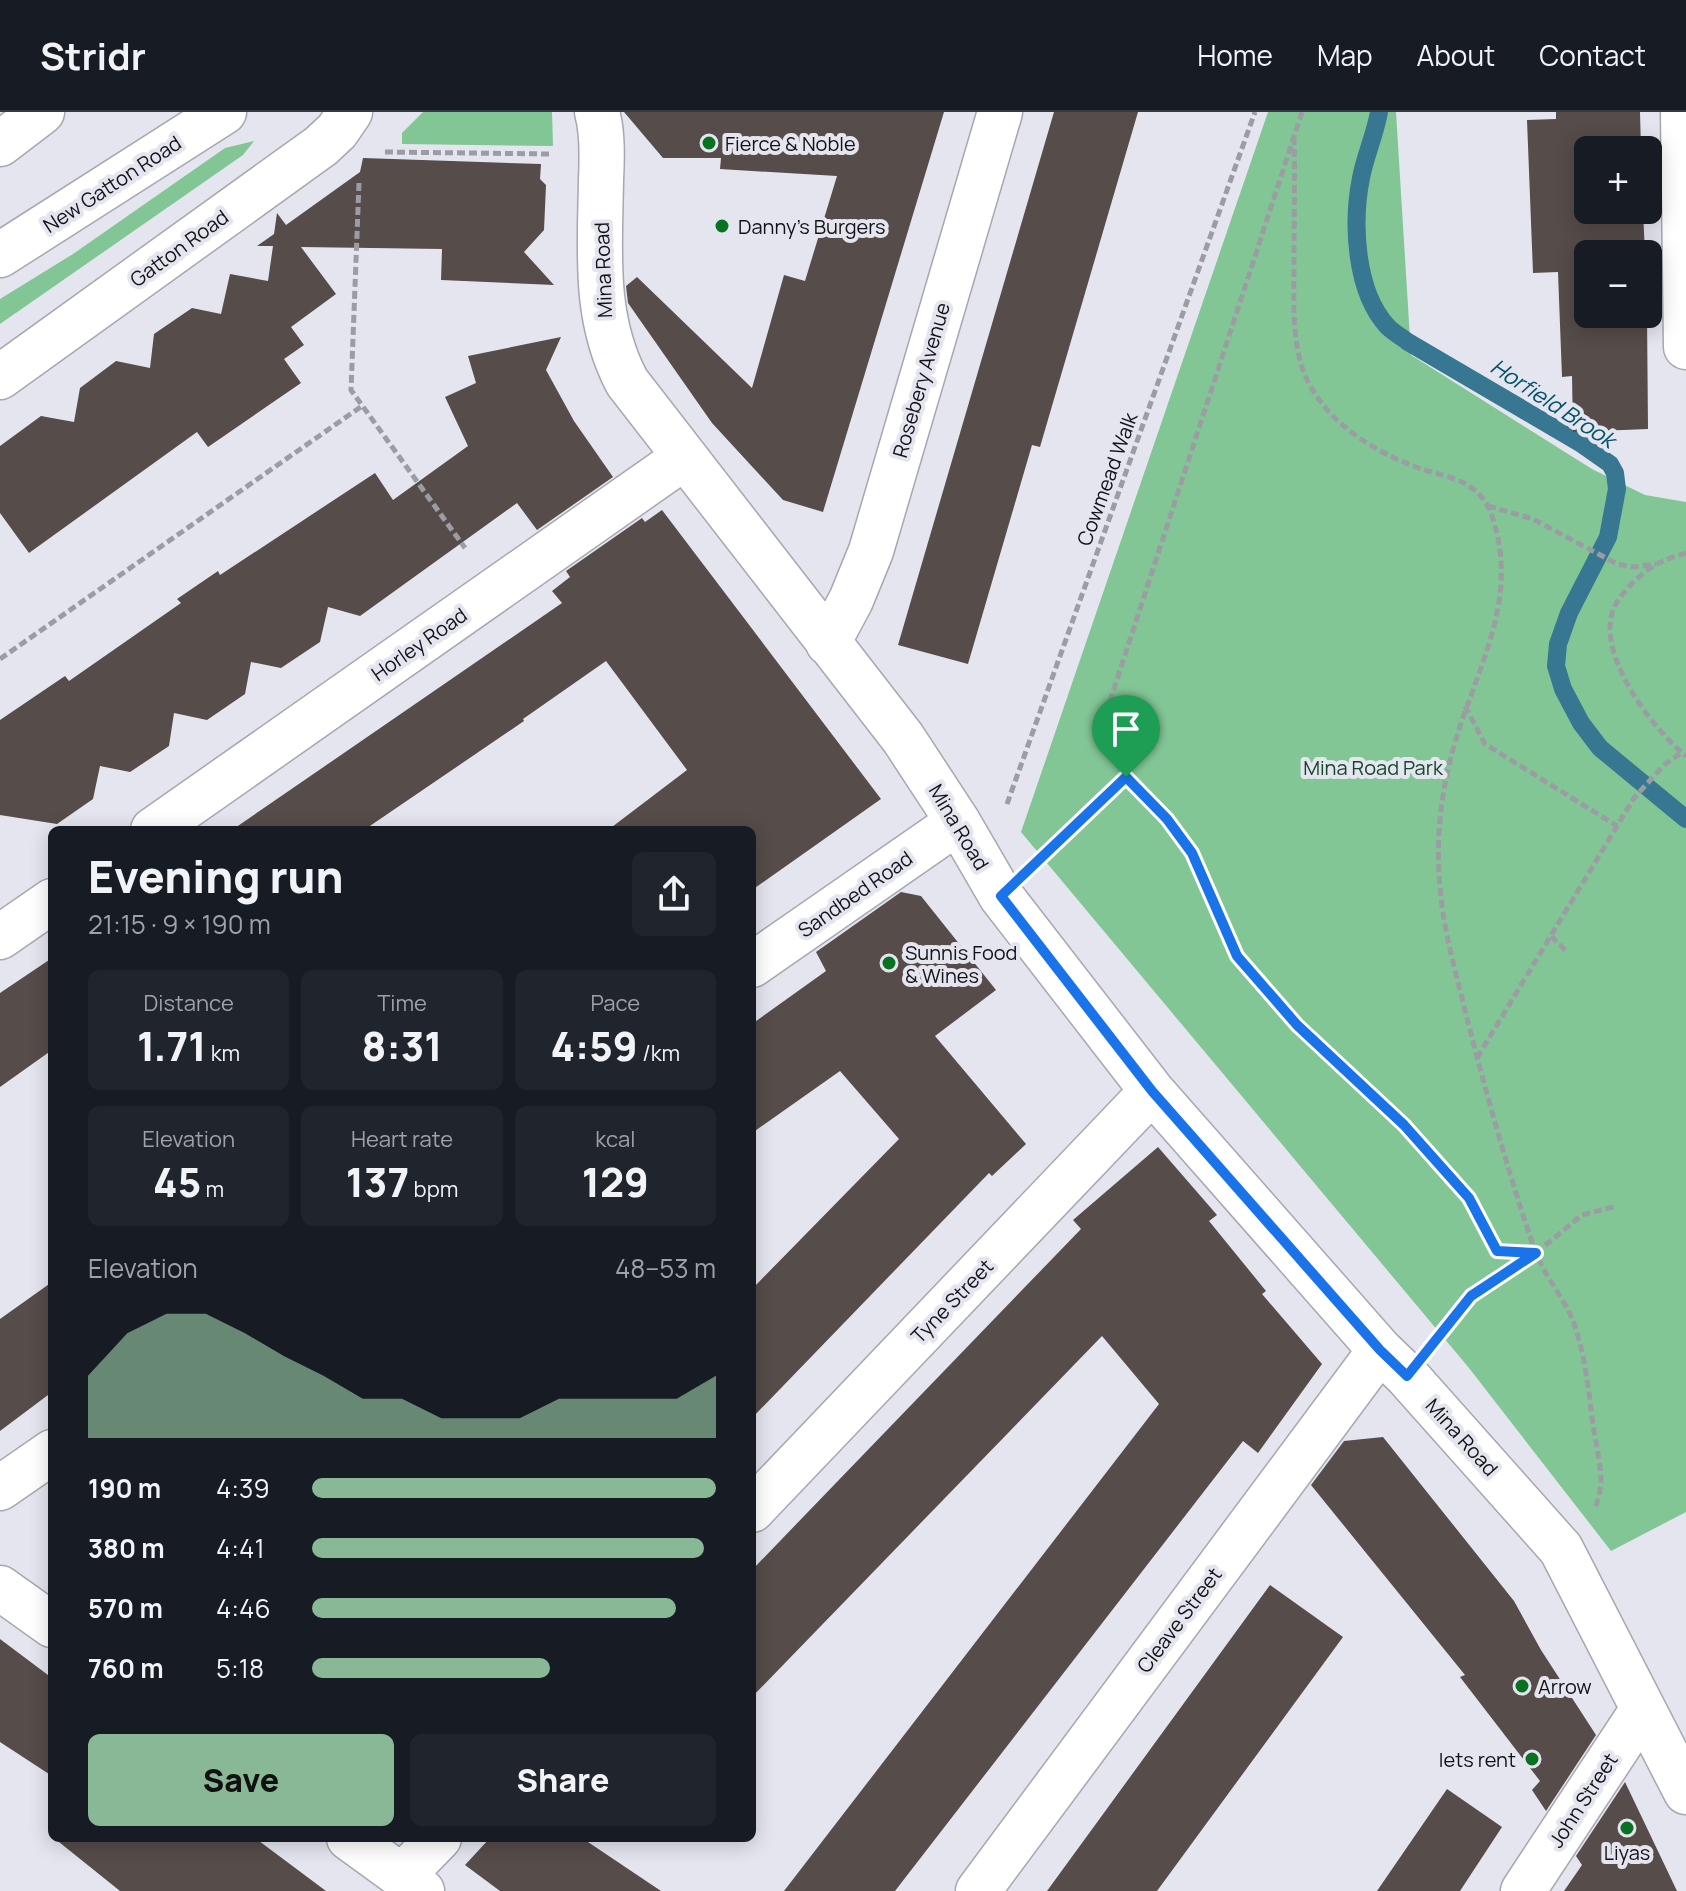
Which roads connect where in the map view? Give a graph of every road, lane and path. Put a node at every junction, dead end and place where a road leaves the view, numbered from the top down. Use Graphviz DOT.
graph roads {
  1 [pos="42,112"];
  2 [pos="224,112"];
  3 [pos="350,112"];
  4 [pos="597,112"];
  5 [pos="1000,112"];
  6 [pos="1255,112"];
  7 [pos="1302,112"];
  8 [pos="1683,112"];
  9 [pos="1294,137"];
  10 [pos="0,144"];
  11 [pos="383,152"];
  12 [pos="563,155"];
  13 [pos="359,171"];
  14 [pos="0,255"];
  15 [pos="1686,347"];
  16 [pos="0,377"];
  17 [pos="362,406"];
  18 [pos="685,457"];
  19 [pos="1488,506"];
  20 [pos="1686,553"];
  21 [pos="473,558"];
  22 [pos="1657,564"];
  23 [pos="828,643"];
  24 [pos="0,659"];
  25 [pos="1465,706"];
  26 [pos="1684,754"];
  27 [pos="1126,777"];
  28 [pos="159,826"];
  29 [pos="1617,826"];
  30 [pos="966,835"];
  31 [pos="1001,896"];
  32 [pos="48,904"];
  33 [pos="1551,936"];
  34 [pos="0,937"];
  35 [pos="1567,952"];
  36 [pos="756,963"];
  37 [pos="1477,1058"];
  38 [pos="1152,1091"];
  39 [pos="1617,1206"];
  40 [pos="1536,1253"];
  41 [pos="1394,1363"];
  42 [pos="48,1455"];
  43 [pos="0,1488"];
  44 [pos="756,1506"];
  45 [pos="1561,1549"];
  46 [pos="0,1588"];
  47 [pos="48,1622"];
  48 [pos="1643,1709"];
  49 [pos="1686,1792"];
  50 [pos="354,1842"];
  51 [pos="437,1842"];
  52 [pos="412,1884"];
  53 [pos="978,1891"];
  54 [pos="1523,1891"];
  1 -- 10 [label="main road"];
  2 -- 14 [label="main road, New Gatton Road"];
  3 -- 16 [label="main road, Gatton Road"];
  4 -- 18 [label="main road, Mina Road"];
  5 -- 23 [label="main road, Rosebery Avenue"];
  6 -- 30 [label="path, Cowmead Walk"];
  7 -- 9 [label="path"];
  8 -- 15 [label="main road"];
  9 -- 19 [label="path"];
  9 -- 27 [label="path"];
  11 -- 12 [label="path"];
  13 -- 17 [label="path"];
  17 -- 21 [label="path"];
  17 -- 24 [label="path"];
  18 -- 23 [label="main road, Mina Road"];
  18 -- 28 [label="main road, Horley Road"];
  19 -- 22 [label="path"];
  19 -- 25 [label="path"];
  20 -- 22 [label="path"];
  22 -- 26 [label="path"];
  23 -- 30 [label="main road, Mina Road"];
  25 -- 29 [label="path"];
  25 -- 37 [label="path"];
  26 -- 29 [label="path"];
  27 -- 31 [label="path"];
  27 -- 40 [label="path"];
  29 -- 33 [label="path"];
  30 -- 31 [label="main road, Mina Road"];
  30 -- 36 [label="main road, Sandbed Road"];
  31 -- 38 [label="main road, Mina Road"];
  32 -- 34 [label="main road"];
  33 -- 35 [label="path"];
  33 -- 37 [label="path"];
  37 -- 40 [label="path"];
  38 -- 41 [label="main road, Mina Road"];
  38 -- 44 [label="main road, Tyne Street"];
  39 -- 40 [label="path"];
  40 -- 41 [label="path"];
  40 -- 45 [label="path"];
  41 -- 45 [label="main road, Mina Road"];
  41 -- 53 [label="main road, Cleave Street"];
  42 -- 43 [label="main road"];
  45 -- 48 [label="main road, Mina Road"];
  46 -- 47 [label="main road"];
  48 -- 49 [label="main road, Mina Road"];
  48 -- 54 [label="main road, John Street"];
  50 -- 52 [label="main road"];
  51 -- 52 [label="main road"];
}
